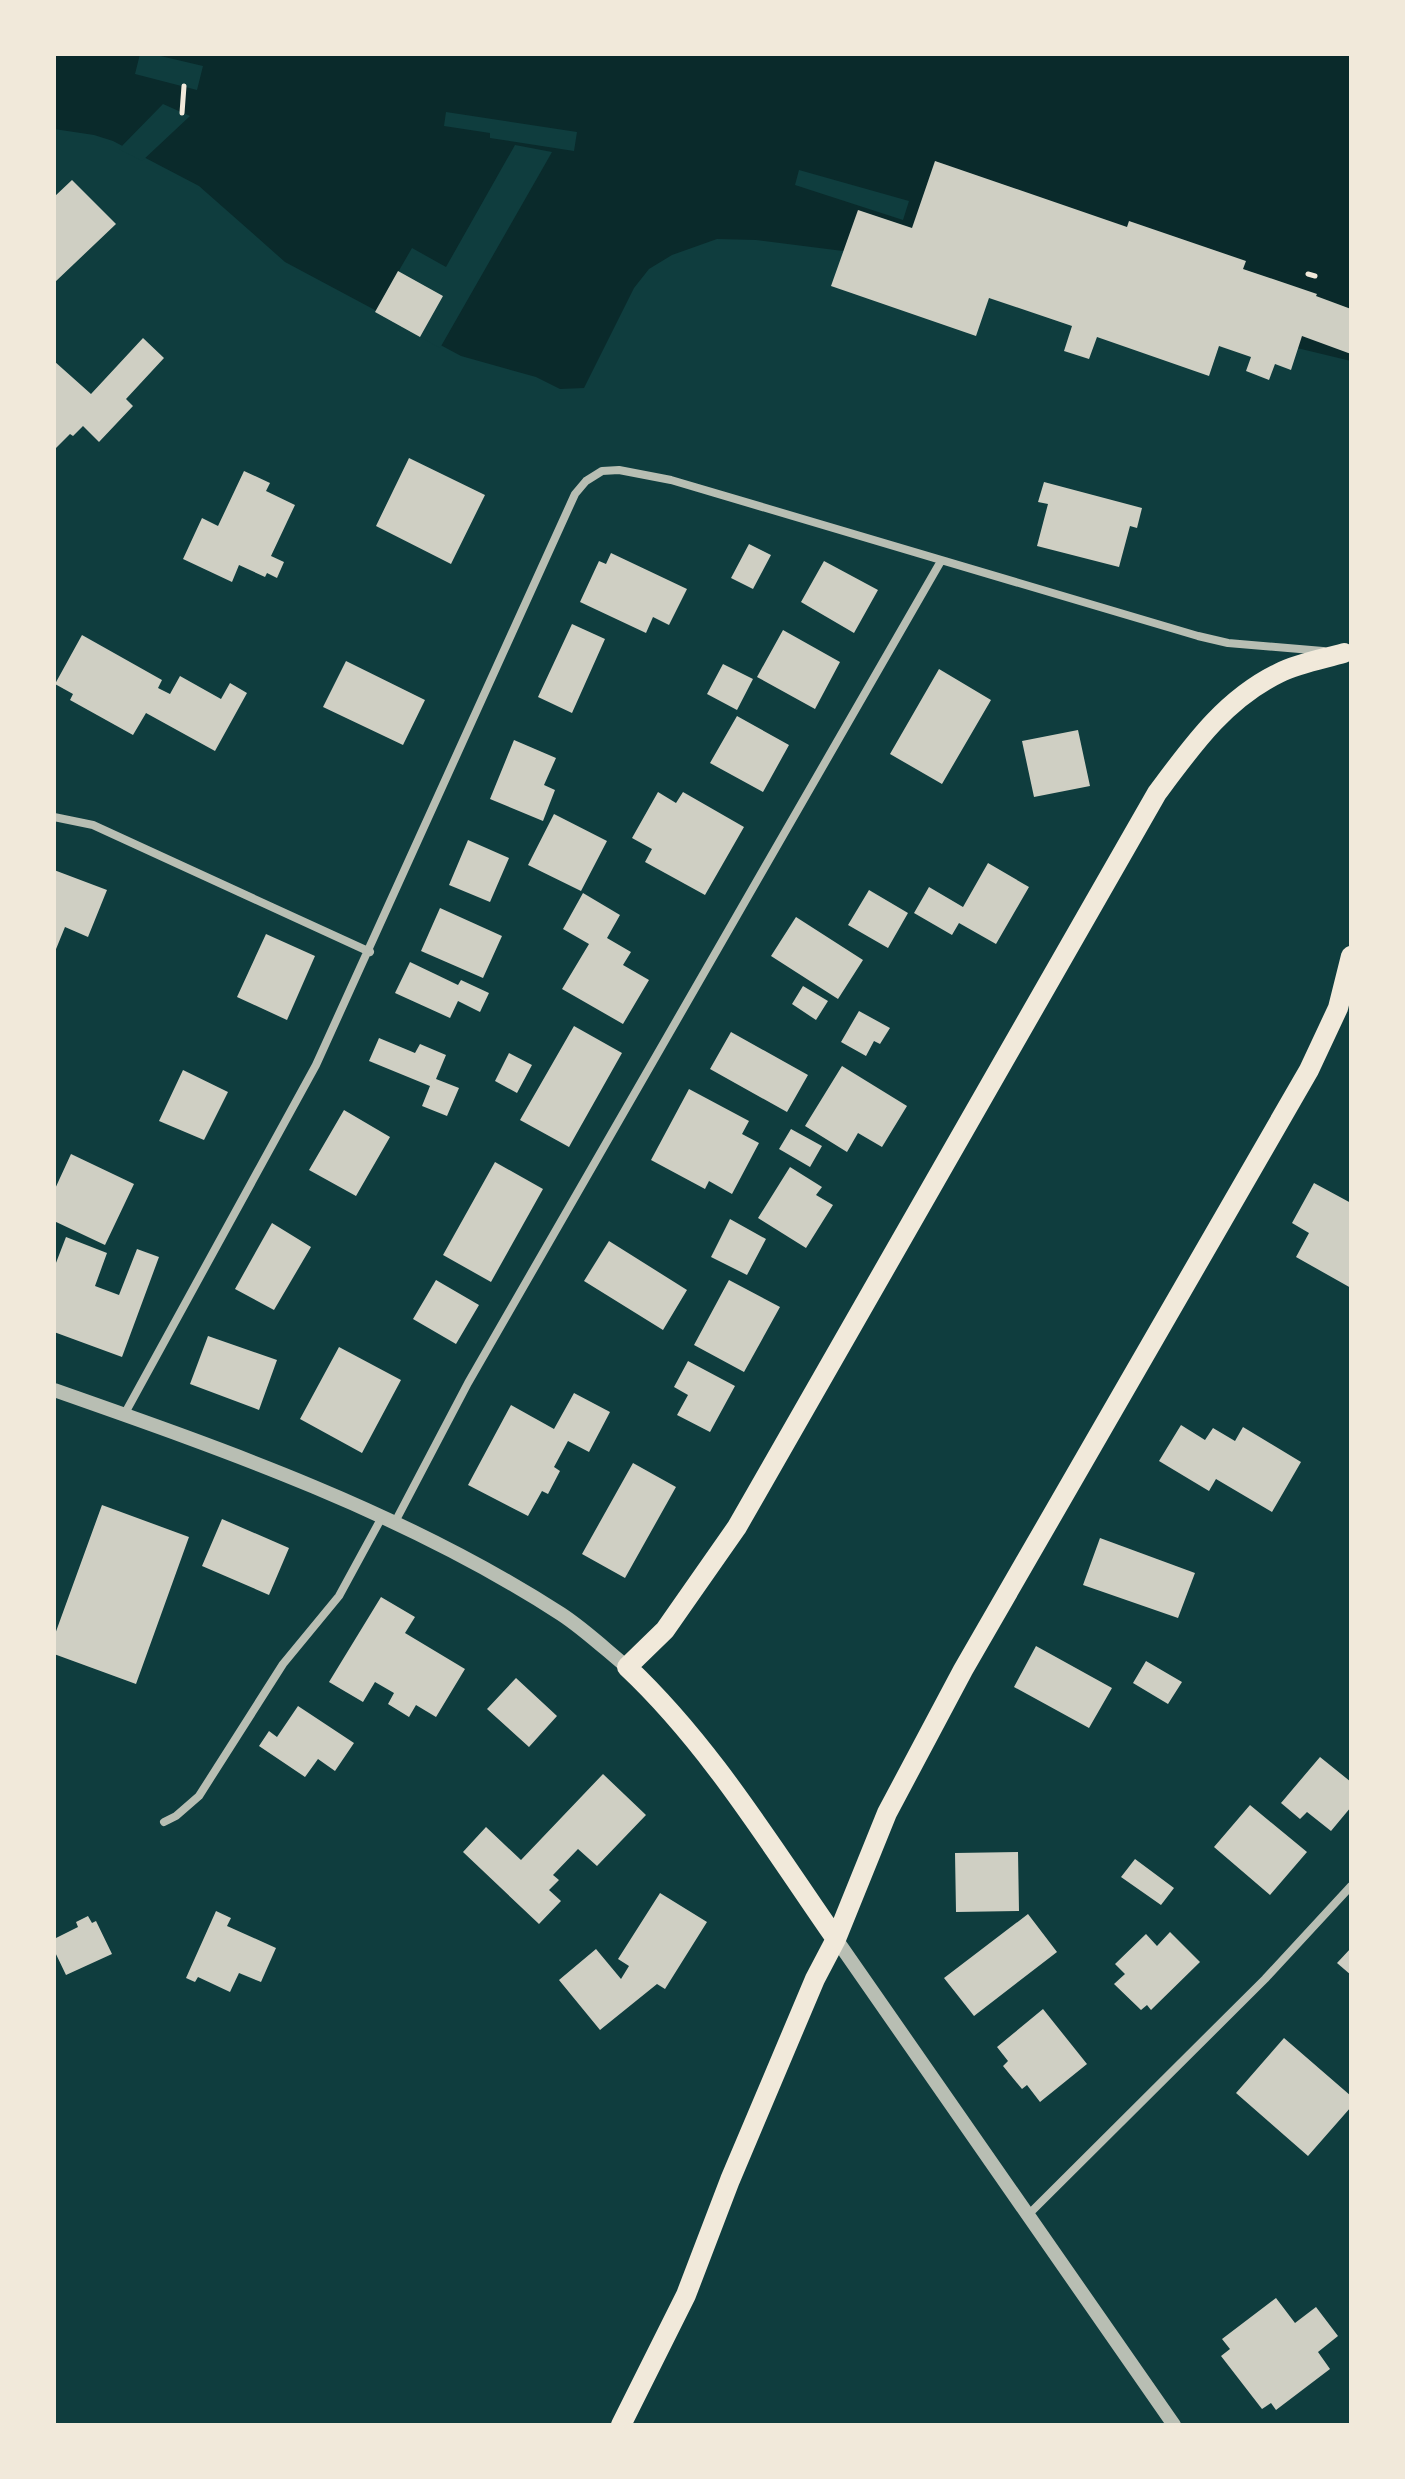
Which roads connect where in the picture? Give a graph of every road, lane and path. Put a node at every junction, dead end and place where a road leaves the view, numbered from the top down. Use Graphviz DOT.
graph roads {
  1 [pos="184,86"];
  2 [pos="182,113"];
  3 [pos="941,561"];
  4 [pos="1349,653"];
  5 [pos="54,817"];
  6 [pos="370,952"];
  7 [pos="1351,956"];
  8 [pos="1345,1001"];
  9 [pos="54,1390"];
  10 [pos="124,1415"];
  11 [pos="389,1520"];
  12 [pos="627,1667"];
  13 [pos="164,1822"];
  14 [pos="1351,1886"];
  15 [pos="836,1939"];
  16 [pos="1028,2215"];
  17 [pos="621,2425"];
  18 [pos="1174,2425"];
  1 -- 2 [label="path"];
  3 -- 4 [label="street"];
  3 -- 6 [label="street"];
  3 -- 11 [label="street"];
  4 -- 12 [label="main road"];
  5 -- 6 [label="street"];
  6 -- 10 [label="street"];
  7 -- 8 [label="main road"];
  8 -- 15 [label="main road"];
  9 -- 10 [label="street"];
  10 -- 11 [label="street"];
  11 -- 12 [label="street"];
  11 -- 13 [label="street"];
  12 -- 15 [label="main road"];
  14 -- 16 [label="street"];
  15 -- 16 [label="street"];
  15 -- 17 [label="main road"];
  16 -- 18 [label="street"];
}
